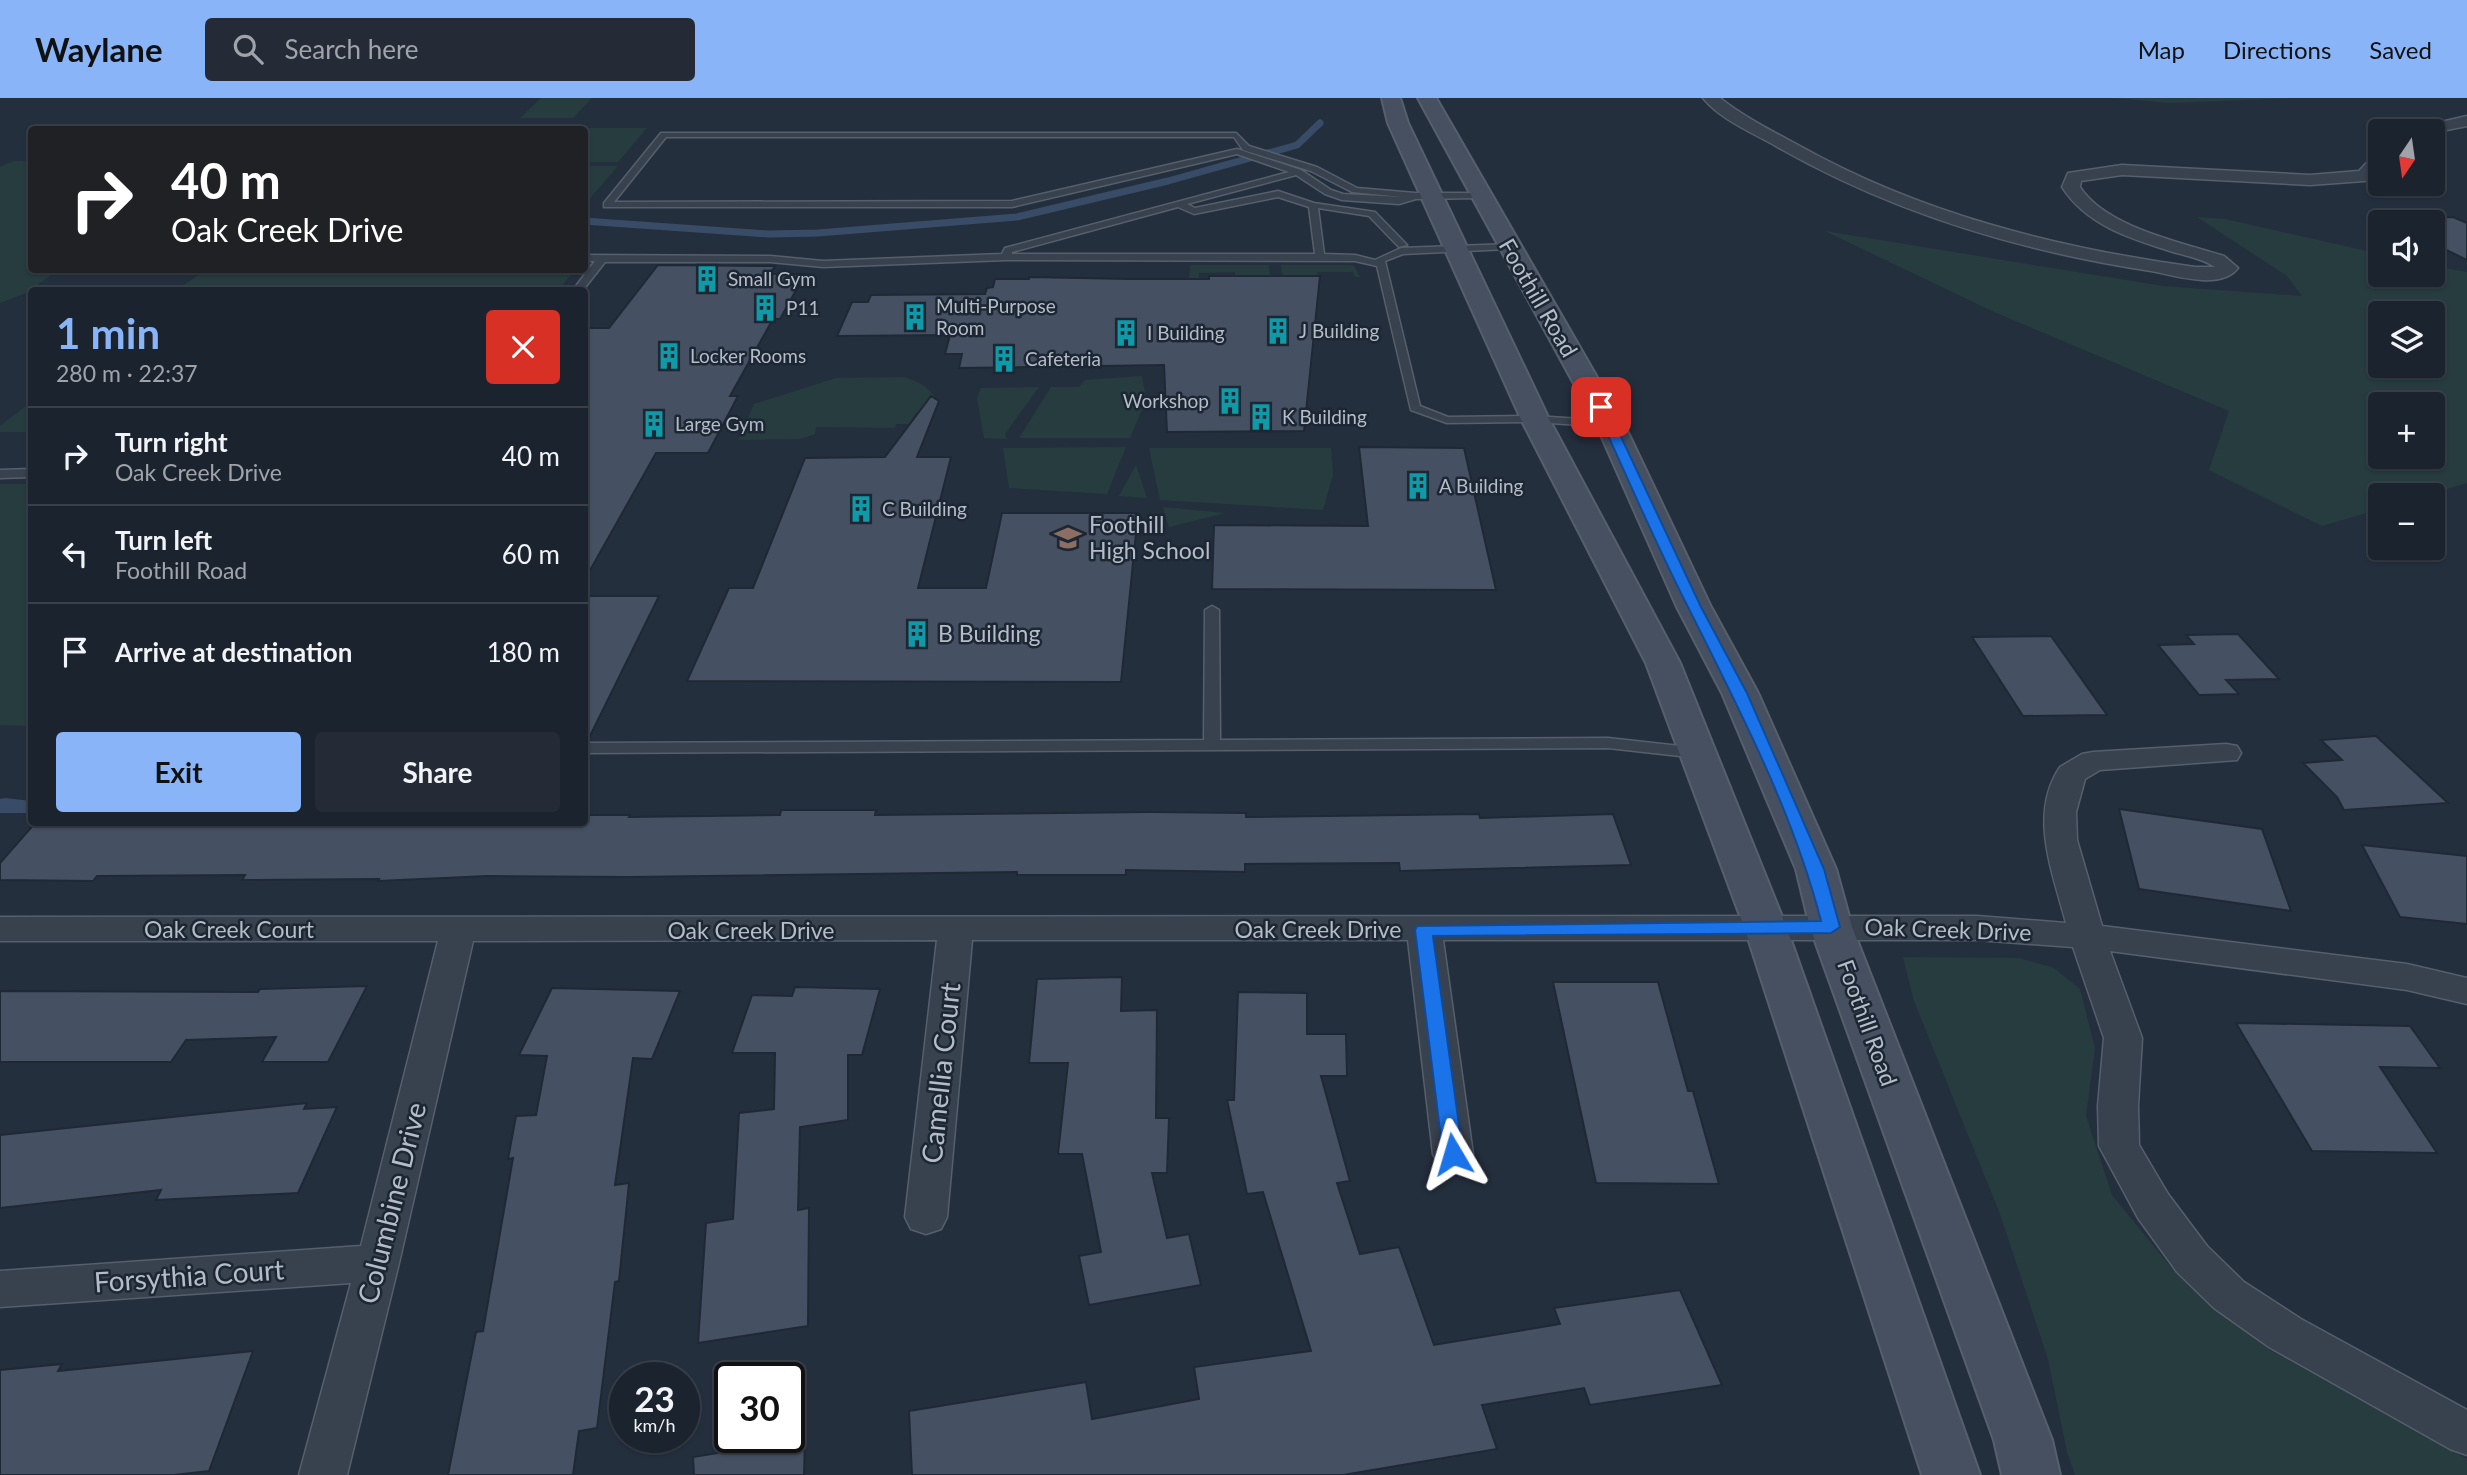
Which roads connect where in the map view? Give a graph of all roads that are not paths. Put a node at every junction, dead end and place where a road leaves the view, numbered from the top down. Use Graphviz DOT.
graph roads {
  1 [pos="1391,98"];
  2 [pos="1427,98"];
  3 [pos="1711,98"];
  4 [pos="2467,121"];
  5 [pos="2445,126"];
  6 [pos="1314,169"];
  7 [pos="1298,172"];
  8 [pos="2368,172"];
  9 [pos="1480,195"];
  10 [pos="1424,196"];
  11 [pos="1179,204"];
  12 [pos="1313,205"];
  13 [pos="1402,246"];
  14 [pos="1507,246"];
  15 [pos="1455,248"];
  16 [pos="1006,257"];
  17 [pos="1320,257"];
  18 [pos="588,258"];
  19 [pos="602,258"];
  20 [pos="1381,264"];
  21 [pos="580,287"];
  22 [pos="1535,419"];
  23 [pos="1610,424"];
  24 [pos="28,473"];
  25 [pos="0,474"];
  26 [pos="1212,610"];
  27 [pos="1212,745"];
  28 [pos="588,748"];
  29 [pos="1700,753"];
  30 [pos="2227,753"];
  31 [pos="1831,927"];
  32 [pos="0,929"];
  33 [pos="1766,929"];
  34 [pos="956,930"];
  35 [pos="1424,930"];
  36 [pos="458,931"];
  37 [pos="2087,936"];
  38 [pos="2467,991"];
  39 [pos="1453,1154"];
  40 [pos="926,1217"];
  41 [pos="378,1263"];
  42 [pos="0,1289"];
  43 [pos="2467,1434"];
  44 [pos="323,1475"];
  45 [pos="1951,1475"];
  46 [pos="2031,1475"];
  1 -- 10 [label="main road"];
  2 -- 9 [label="main road, Foothill Road"];
  3 -- 8 [label="street"];
  4 -- 5 [label="street"];
  6 -- 7 [label="lane"];
  6 -- 7 [label="lane"];
  6 -- 10 [label="lane"];
  7 -- 10 [label="lane"];
  7 -- 11 [label="lane"];
  9 -- 10 [label="lane"];
  9 -- 14 [label="main road, Foothill Road"];
  10 -- 15 [label="main road"];
  11 -- 12 [label="lane"];
  11 -- 16 [label="lane"];
  12 -- 13 [label="lane"];
  12 -- 17 [label="lane"];
  14 -- 15 [label="lane"];
  14 -- 23 [label="main road, Foothill Road"];
  15 -- 20 [label="lane"];
  15 -- 22 [label="main road"];
  16 -- 17 [label="lane"];
  16 -- 19 [label="lane"];
  17 -- 20 [label="lane"];
  18 -- 19 [label="lane"];
  19 -- 21 [label="lane"];
  20 -- 22 [label="lane"];
  22 -- 23 [label="lane"];
  22 -- 29 [label="main road"];
  23 -- 31 [label="main road, Foothill Road"];
  24 -- 25 [label="lane"];
  26 -- 27 [label="lane"];
  27 -- 28 [label="lane"];
  27 -- 29 [label="lane"];
  29 -- 33 [label="main road"];
  30 -- 37 [label="street"];
  31 -- 33 [label="street, Oak Creek Drive"];
  31 -- 37 [label="street, Oak Creek Drive"];
  31 -- 46 [label="main road, Foothill Road"];
  32 -- 36 [label="street, Oak Creek Court"];
  33 -- 35 [label="street, Oak Creek Drive"];
  33 -- 45 [label="main road"];
  34 -- 35 [label="street, Oak Creek Drive"];
  34 -- 36 [label="street, Oak Creek Drive"];
  34 -- 40 [label="street, Camellia Court"];
  35 -- 39 [label="street"];
  36 -- 41 [label="street, Columbine Drive"];
  37 -- 38 [label="street, Oak Creek Drive"];
  37 -- 43 [label="street"];
  41 -- 42 [label="street, Forsythia Court"];
  41 -- 44 [label="street, Columbine Drive"];
}
